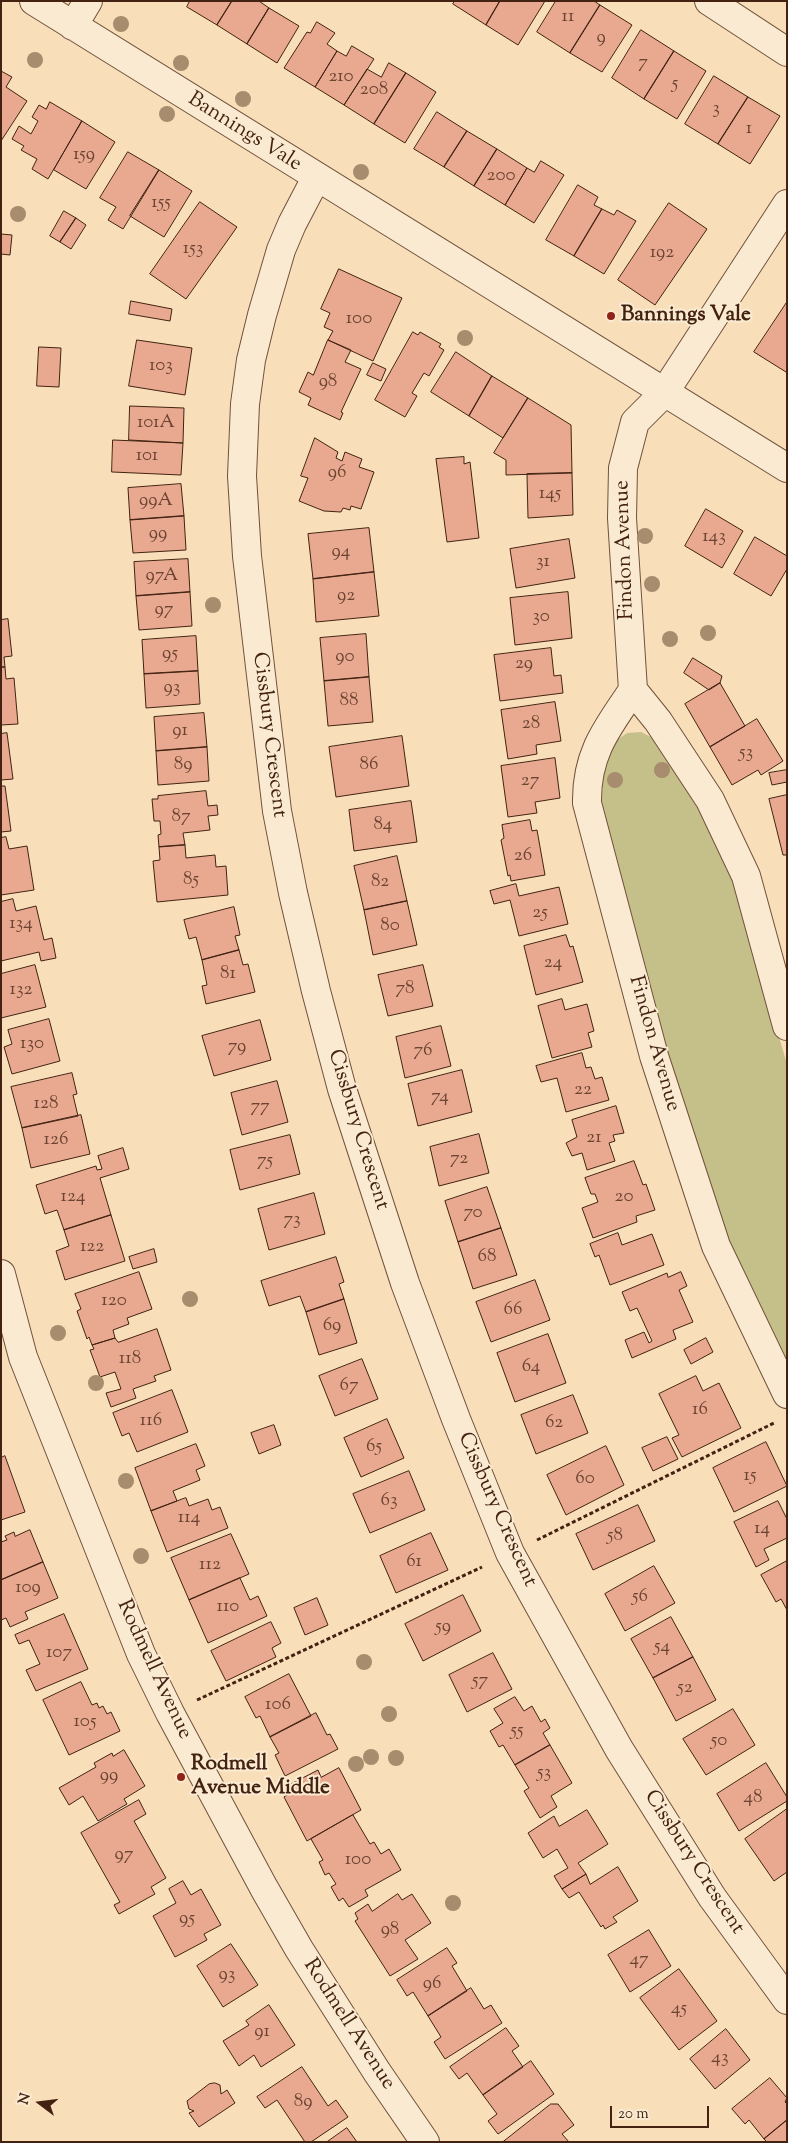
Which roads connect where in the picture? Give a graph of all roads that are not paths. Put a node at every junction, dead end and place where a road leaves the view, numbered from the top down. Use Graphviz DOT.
graph roads {
  1 [pos="34,1"];
  2 [pos="88,1"];
  3 [pos="709,1"];
  4 [pos="74,26"];
  5 [pos="787,52"];
  6 [pos="316,178"];
  7 [pos="787,204"];
  8 [pos="664,393"];
  9 [pos="787,468"];
  10 [pos="633,690"];
  11 [pos="787,1026"];
  12 [pos="1,1274"];
  13 [pos="787,1394"];
  14 [pos="787,2000"];
  15 [pos="425,2142"];
  1 -- 4 [label="street, Bannings Vale"];
  2 -- 4 [label="street"];
  3 -- 5 [label="street"];
  4 -- 6 [label="street, Bannings Vale"];
  6 -- 8 [label="street, Bannings Vale"];
  6 -- 14 [label="street, Cissbury Crescent"];
  7 -- 8 [label="street, Findon Avenue"];
  8 -- 9 [label="street, Bannings Vale"];
  8 -- 10 [label="street, Findon Avenue"];
  10 -- 11 [label="street"];
  10 -- 13 [label="street, Findon Avenue"];
  12 -- 15 [label="street, Rodmell Avenue"];
}
